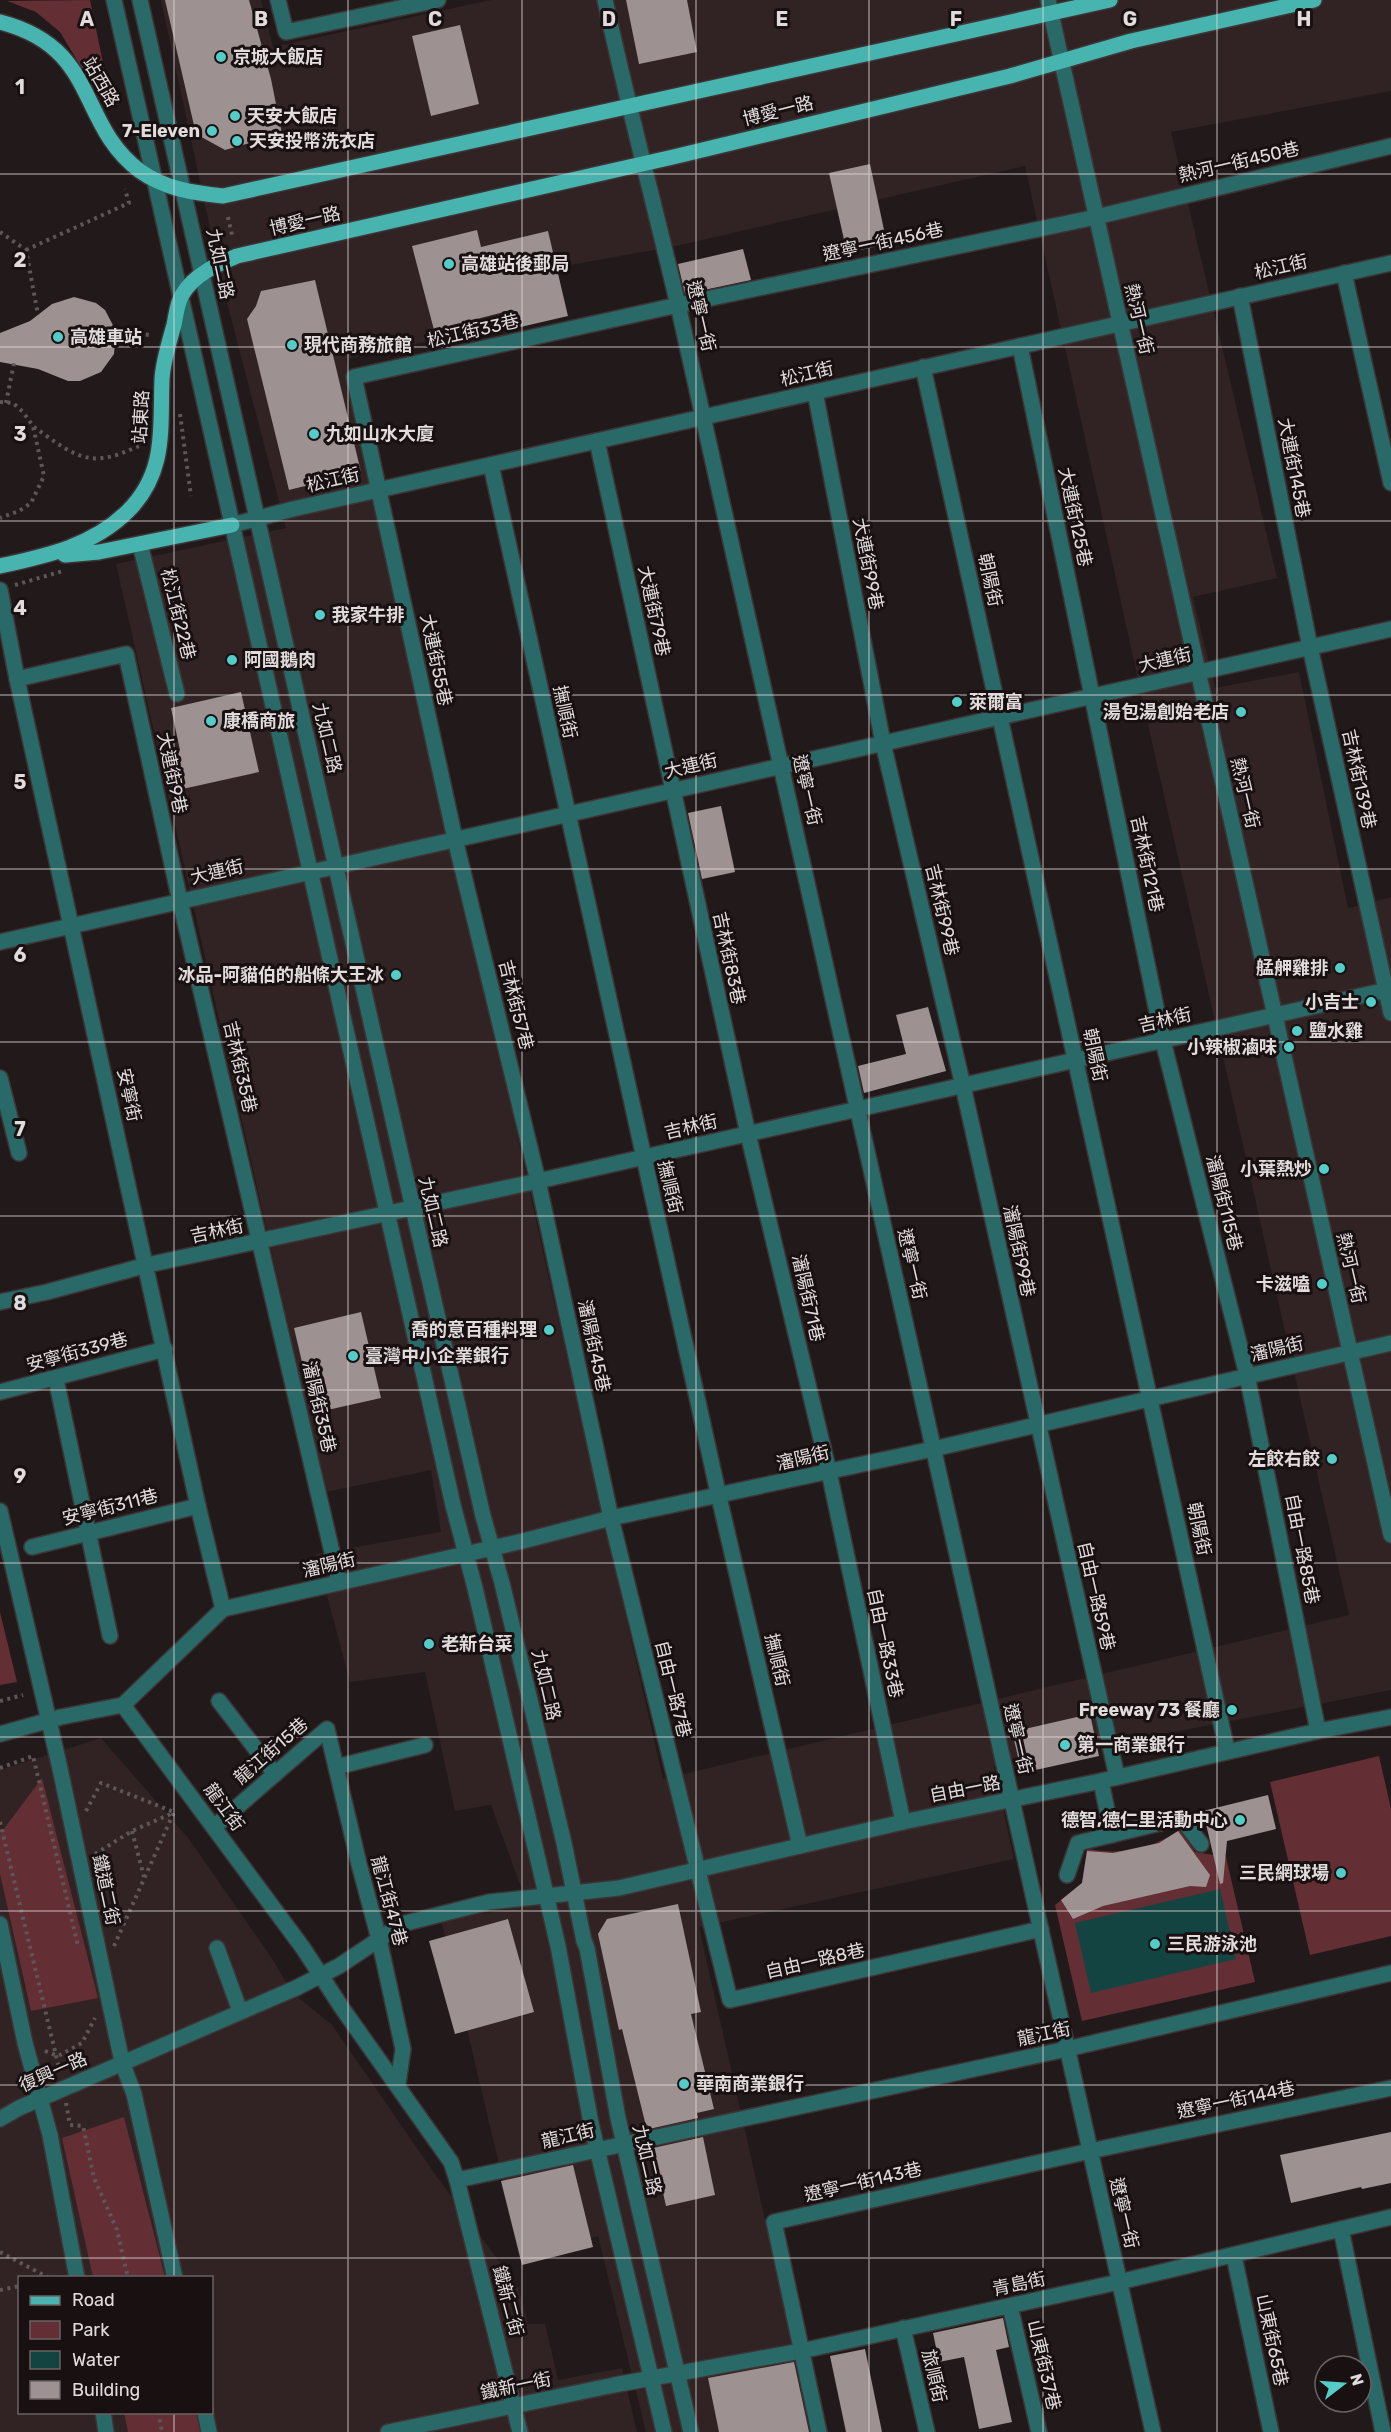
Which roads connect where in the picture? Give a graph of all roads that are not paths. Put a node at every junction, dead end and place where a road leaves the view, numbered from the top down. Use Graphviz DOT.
graph roads {
  1 [pos="114,0"];
  2 [pos="140,0"];
  3 [pos="278,0"];
  4 [pos="438,0"];
  5 [pos="605,0"];
  6 [pos="1110,0"];
  7 [pos="1314,0"];
  8 [pos="1050,6"];
  9 [pos="0,22"];
  10 [pos="1062,60"];
  11 [pos="628,107"];
  12 [pos="1391,146"];
  13 [pos="644,163"];
  14 [pos="154,180"];
  15 [pos="184,190"];
  16 [pos="1096,217"];
  17 [pos="250,253"];
  18 [pos="1391,263"];
  19 [pos="1344,273"];
  20 [pos="202,274"];
  21 [pos="182,295"];
  22 [pos="1240,296"];
  23 [pos="678,305"];
  24 [pos="1120,323"];
  25 [pos="1020,346"];
  26 [pos="923,368"];
  27 [pos="815,392"];
  28 [pos="704,417"];
  29 [pos="597,441"];
  30 [pos="491,465"];
  31 [pos="1391,483"];
  32 [pos="379,490"];
  33 [pos="257,518"];
  34 [pos="232,525"];
  35 [pos="140,544"];
  36 [pos="41,557"];
  37 [pos="0,566"];
  38 [pos="0,590"];
  39 [pos="1391,629"];
  40 [pos="1310,647"];
  41 [pos="1198,672"];
  42 [pos="17,679"];
  43 [pos="177,694"];
  44 [pos="1092,696"];
  45 [pos="1000,717"];
  46 [pos="883,743"];
  47 [pos="781,766"];
  48 [pos="672,790"];
  49 [pos="568,814"];
  50 [pos="455,839"];
  51 [pos="335,865"];
  52 [pos="310,871"];
  53 [pos="180,901"];
  54 [pos="72,925"];
  55 [pos="0,942"];
  56 [pos="1388,990"];
  57 [pos="1391,1013"];
  58 [pos="1275,1016"];
  59 [pos="1164,1041"];
  60 [pos="1076,1060"];
  61 [pos="0,1078"];
  62 [pos="963,1086"];
  63 [pos="858,1109"];
  64 [pos="748,1134"];
  65 [pos="19,1153"];
  66 [pos="643,1158"];
  67 [pos="538,1181"];
  68 [pos="412,1207"];
  69 [pos="387,1213"];
  70 [pos="261,1241"];
  71 [pos="147,1265"];
  72 [pos="0,1302"];
  73 [pos="1391,1343"];
  74 [pos="165,1349"];
  75 [pos="1350,1352"];
  76 [pos="1247,1375"];
  77 [pos="56,1379"];
  78 [pos="0,1392"];
  79 [pos="1150,1398"];
  80 [pos="1038,1424"];
  81 [pos="933,1449"];
  82 [pos="829,1472"];
  83 [pos="719,1497"];
  84 [pos="198,1506"];
  85 [pos="0,1511"];
  86 [pos="611,1518"];
  87 [pos="88,1532"];
  88 [pos="1391,1535"];
  89 [pos="32,1547"];
  90 [pos="492,1548"];
  91 [pos="466,1554"];
  92 [pos="339,1582"];
  93 [pos="223,1609"];
  94 [pos="110,1636"];
  95 [pos="219,1701"];
  96 [pos="123,1705"];
  97 [pos="1391,1717"];
  98 [pos="47,1721"];
  99 [pos="327,1729"];
  100 [pos="1318,1731"];
  101 [pos="0,1734"];
  102 [pos="425,1744"];
  103 [pos="1227,1750"];
  104 [pos="336,1767"];
  105 [pos="275,1774"];
  106 [pos="1117,1776"];
  107 [pos="1101,1781"];
  108 [pos="1013,1800"];
  109 [pos="903,1822"];
  110 [pos="214,1827"];
  111 [pos="1112,1835"];
  112 [pos="1202,1844"];
  113 [pos="800,1846"];
  114 [pos="697,1868"];
  115 [pos="1067,1875"];
  116 [pos="575,1892"];
  117 [pos="547,1896"];
  118 [pos="0,1924"];
  119 [pos="1041,1929"];
  120 [pos="379,1939"];
  121 [pos="217,1948"];
  122 [pos="1391,1973"];
  123 [pos="320,1975"];
  124 [pos="240,2011"];
  125 [pos="1067,2049"];
  126 [pos="122,2062"];
  127 [pos="398,2084"];
  128 [pos="1391,2088"];
  129 [pos="40,2100"];
  130 [pos="0,2119"];
  131 [pos="623,2144"];
  132 [pos="597,2150"];
  133 [pos="1090,2151"];
  134 [pos="457,2180"];
  135 [pos="1391,2217"];
  136 [pos="1341,2229"];
  137 [pos="1234,2256"];
  138 [pos="77,2276"];
  139 [pos="175,2276"];
  140 [pos="1119,2282"];
  141 [pos="1010,2306"];
  142 [pos="903,2328"];
  143 [pos="801,2351"];
  144 [pos="679,2375"];
  145 [pos="653,2380"];
  146 [pos="515,2407"];
  147 [pos="103,2414"];
  148 [pos="205,2414"];
  149 [pos="106,2432"];
  150 [pos="209,2432"];
  151 [pos="388,2432"];
  152 [pos="520,2432"];
  153 [pos="664,2432"];
  154 [pos="691,2432"];
  155 [pos="819,2432"];
  156 [pos="927,2432"];
  157 [pos="1039,2432"];
  158 [pos="1153,2432"];
  159 [pos="1271,2432"];
  160 [pos="1383,2432"];
  1 -- 14 [label="street"];
  2 -- 15 [label="street, 九如二路"];
  3 -- 4 [label="street"];
  5 -- 11 [label="street, 遼寧一街"];
  6 -- 8 [label="main road, 博愛一路"];
  7 -- 10 [label="main road, 博愛一路"];
  8 -- 10 [label="street, 熱河一街"];
  8 -- 11 [label="main road, 博愛一路"];
  9 -- 14 [label="main road, 站西路"];
  10 -- 13 [label="main road, 博愛一路"];
  10 -- 16 [label="street, 熱河一街"];
  11 -- 13 [label="street, 遼寧一街"];
  11 -- 15 [label="main road, 博愛一路"];
  12 -- 16 [label="street, 熱河一街450巷"];
  13 -- 17 [label="main road, 博愛一路"];
  13 -- 23 [label="street, 遼寧一街"];
  14 -- 15 [label="main road, 博愛一路"];
  14 -- 21 [label="street"];
  15 -- 20 [label="street, 九如二路"];
  16 -- 23 [label="street, 遼寧一街456巷"];
  16 -- 24 [label="street, 熱河一街"];
  17 -- 20 [label="main road, 站東路"];
  18 -- 19 [label="street, 松江街"];
  19 -- 22 [label="street, 松江街"];
  19 -- 31 [label="street"];
  20 -- 21 [label="main road, 站東路"];
  20 -- 33 [label="street, 九如二路"];
  21 -- 34 [label="street"];
  21 -- 36 [label="main road, 站東路"];
  22 -- 24 [label="street, 松江街"];
  22 -- 40 [label="street, 大連街145巷"];
  23 -- 28 [label="street, 遼寧一街"];
  23 -- 32 [label="street, 松江街33巷"];
  24 -- 25 [label="street, 松江街"];
  24 -- 41 [label="street, 熱河一街"];
  25 -- 26 [label="street, 松江街"];
  25 -- 44 [label="street, 大連街125巷"];
  26 -- 27 [label="street, 松江街"];
  26 -- 45 [label="street, 朝陽街"];
  27 -- 28 [label="street, 松江街"];
  27 -- 46 [label="street, 大連街99巷"];
  28 -- 29 [label="street, 松江街"];
  28 -- 47 [label="street, 遼寧一街"];
  29 -- 30 [label="street, 松江街"];
  29 -- 48 [label="street, 大連街79巷"];
  30 -- 32 [label="street, 松江街"];
  30 -- 49 [label="street, 撫順街"];
  32 -- 33 [label="street, 松江街"];
  32 -- 50 [label="street, 大連街55巷"];
  33 -- 34 [label="street, 松江街"];
  33 -- 51 [label="street, 九如二路"];
  34 -- 35 [label="main road"];
  34 -- 52 [label="street"];
  35 -- 36 [label="main road"];
  35 -- 43 [label="street, 松江街22巷"];
  36 -- 37 [label="main road, 站東路"];
  38 -- 42 [label="street, 安寧街"];
  39 -- 40 [label="street, 大連街"];
  40 -- 41 [label="street, 大連街"];
  40 -- 56 [label="street, 吉林街139巷"];
  41 -- 44 [label="street, 大連街"];
  41 -- 58 [label="street, 熱河一街"];
  42 -- 53 [label="street, 大連街9巷"];
  42 -- 54 [label="street, 安寧街"];
  44 -- 45 [label="street, 大連街"];
  44 -- 59 [label="street, 吉林街121巷"];
  45 -- 46 [label="street, 大連街"];
  45 -- 60 [label="street, 朝陽街"];
  46 -- 47 [label="street, 大連街"];
  46 -- 62 [label="street, 吉林街99巷"];
  47 -- 48 [label="street, 大連街"];
  47 -- 63 [label="street, 遼寧一街"];
  48 -- 49 [label="street, 大連街"];
  48 -- 64 [label="street, 吉林街83巷"];
  49 -- 50 [label="street, 大連街"];
  49 -- 66 [label="street, 撫順街"];
  50 -- 51 [label="street, 大連街"];
  50 -- 67 [label="street, 吉林街57巷"];
  51 -- 52 [label="street, 大連街"];
  51 -- 68 [label="street, 九如二路"];
  52 -- 53 [label="street, 大連街"];
  52 -- 69 [label="street"];
  53 -- 54 [label="street, 大連街"];
  53 -- 70 [label="street, 吉林街35巷"];
  54 -- 55 [label="street, 大連街"];
  54 -- 71 [label="street, 安寧街"];
  56 -- 57 [label="street, 吉林街139巷"];
  56 -- 58 [label="street, 吉林街"];
  58 -- 59 [label="street, 吉林街"];
  58 -- 75 [label="street, 熱河一街"];
  59 -- 60 [label="street, 吉林街"];
  59 -- 76 [label="street, 瀋陽街115巷"];
  60 -- 62 [label="street, 吉林街"];
  60 -- 79 [label="street, 朝陽街"];
  61 -- 65 [label="street"];
  62 -- 63 [label="street, 吉林街"];
  62 -- 80 [label="street, 瀋陽街99巷"];
  63 -- 64 [label="street, 吉林街"];
  63 -- 81 [label="street, 遼寧一街"];
  64 -- 66 [label="street, 吉林街"];
  64 -- 82 [label="street, 瀋陽街71巷"];
  66 -- 67 [label="street, 吉林街"];
  66 -- 83 [label="street, 撫順街"];
  67 -- 68 [label="street, 吉林街"];
  67 -- 86 [label="street, 瀋陽街45巷"];
  68 -- 69 [label="street, 吉林街"];
  68 -- 90 [label="street, 九如二路"];
  69 -- 70 [label="street, 吉林街"];
  69 -- 91 [label="street"];
  70 -- 71 [label="street, 吉林街"];
  70 -- 92 [label="street, 瀋陽街35巷"];
  71 -- 72 [label="street, 吉林街"];
  71 -- 74 [label="street, 安寧街"];
  73 -- 75 [label="street, 瀋陽街"];
  74 -- 77 [label="street, 安寧街339巷"];
  74 -- 84 [label="street, 安寧街"];
  75 -- 76 [label="street, 瀋陽街"];
  75 -- 88 [label="street, 熱河一街"];
  76 -- 79 [label="street, 瀋陽街"];
  76 -- 100 [label="street, 自由一路85巷"];
  77 -- 78 [label="street, 安寧街339巷"];
  77 -- 87 [label="street"];
  79 -- 80 [label="street, 瀋陽街"];
  79 -- 103 [label="street, 朝陽街"];
  80 -- 81 [label="street, 瀋陽街"];
  80 -- 106 [label="street, 自由一路59巷"];
  81 -- 82 [label="street, 瀋陽街"];
  81 -- 108 [label="street, 遼寧一街"];
  82 -- 83 [label="street, 瀋陽街"];
  82 -- 109 [label="street, 自由一路33巷"];
  83 -- 86 [label="street, 瀋陽街"];
  83 -- 113 [label="street, 撫順街"];
  84 -- 87 [label="street, 安寧街311巷"];
  84 -- 93 [label="street, 安寧街"];
  85 -- 98 [label="street, 鐵道二街"];
  86 -- 90 [label="street, 瀋陽街"];
  86 -- 114 [label="street, 自由一路7巷"];
  87 -- 89 [label="street, 安寧街311巷"];
  87 -- 94 [label="street"];
  90 -- 91 [label="street, 瀋陽街"];
  90 -- 116 [label="street, 九如二路"];
  91 -- 92 [label="street, 瀋陽街"];
  91 -- 117 [label="street"];
  92 -- 93 [label="street, 瀋陽街"];
  93 -- 96 [label="street"];
  95 -- 105 [label="street"];
  96 -- 98 [label="street"];
  96 -- 110 [label="street, 龍江街"];
  97 -- 100 [label="street, 自由一路"];
  98 -- 101 [label="street"];
  98 -- 126 [label="street, 鐵道二街"];
  99 -- 104 [label="street, 龍江街47巷"];
  99 -- 105 [label="street, 龍江街15巷"];
  100 -- 103 [label="street, 自由一路"];
  102 -- 104 [label="street"];
  103 -- 106 [label="street, 自由一路"];
  104 -- 120 [label="street, 龍江街47巷"];
  105 -- 110 [label="street, 龍江街15巷"];
  106 -- 107 [label="street, 自由一路"];
  107 -- 108 [label="street, 自由一路"];
  107 -- 111 [label="street"];
  108 -- 109 [label="street, 自由一路"];
  108 -- 119 [label="street, 遼寧一街"];
  109 -- 113 [label="street, 自由一路"];
  110 -- 123 [label="street, 龍江街"];
  111 -- 112 [label="street"];
  111 -- 115 [label="street"];
  113 -- 114 [label="street, 自由一路"];
  114 -- 116 [label="street, 自由一路"];
  114 -- 119 [label="street, 自由一路8巷"];
  116 -- 117 [label="street, 自由一路"];
  116 -- 131 [label="street, 九如二路"];
  117 -- 120 [label="street, 自由一路"];
  117 -- 132 [label="street"];
  118 -- 129 [label="street"];
  119 -- 125 [label="street, 遼寧一街"];
  120 -- 123 [label="street, 自由一路"];
  120 -- 127 [label="street, 龍江街47巷"];
  121 -- 124 [label="street"];
  122 -- 125 [label="street, 龍江街"];
  123 -- 124 [label="street, 復興一路"];
  123 -- 127 [label="street, 龍江街"];
  124 -- 126 [label="street, 復興一路"];
  125 -- 131 [label="street, 龍江街"];
  125 -- 133 [label="street, 遼寧一街"];
  126 -- 129 [label="street, 復興一路"];
  126 -- 139 [label="street, 鐵道二街"];
  127 -- 134 [label="street, 龍江街"];
  128 -- 133 [label="street, 遼寧一街144巷"];
  129 -- 130 [label="street, 復興一路"];
  129 -- 138 [label="street"];
  131 -- 132 [label="street, 龍江街"];
  131 -- 144 [label="street, 九如二路"];
  132 -- 134 [label="street, 龍江街"];
  132 -- 145 [label="street"];
  133 -- 140 [label="street, 遼寧一街"];
  133 -- 143 [label="street, 遼寧一街143巷"];
  134 -- 146 [label="street, 鐵新二街"];
  135 -- 136 [label="street, 青島街"];
  136 -- 137 [label="street, 青島街"];
  136 -- 160 [label="street"];
  137 -- 140 [label="street, 青島街"];
  137 -- 159 [label="street, 山東街65巷"];
  140 -- 141 [label="street, 青島街"];
  140 -- 158 [label="street, 遼寧一街"];
  141 -- 142 [label="street, 青島街"];
  141 -- 157 [label="street, 山東街37巷"];
  142 -- 143 [label="street, 青島街"];
  142 -- 156 [label="street, 旅順街"];
  143 -- 144 [label="street, 青島街"];
  143 -- 155 [label="street"];
  144 -- 145 [label="street, 青島街"];
  144 -- 154 [label="street, 九如二路"];
  145 -- 146 [label="street, 鐵新一街"];
  145 -- 153 [label="street"];
  146 -- 151 [label="street, 鐵新一街"];
  146 -- 152 [label="street, 鐵新二街"];
  147 -- 149 [label="street"];
  148 -- 150 [label="street"];
}
